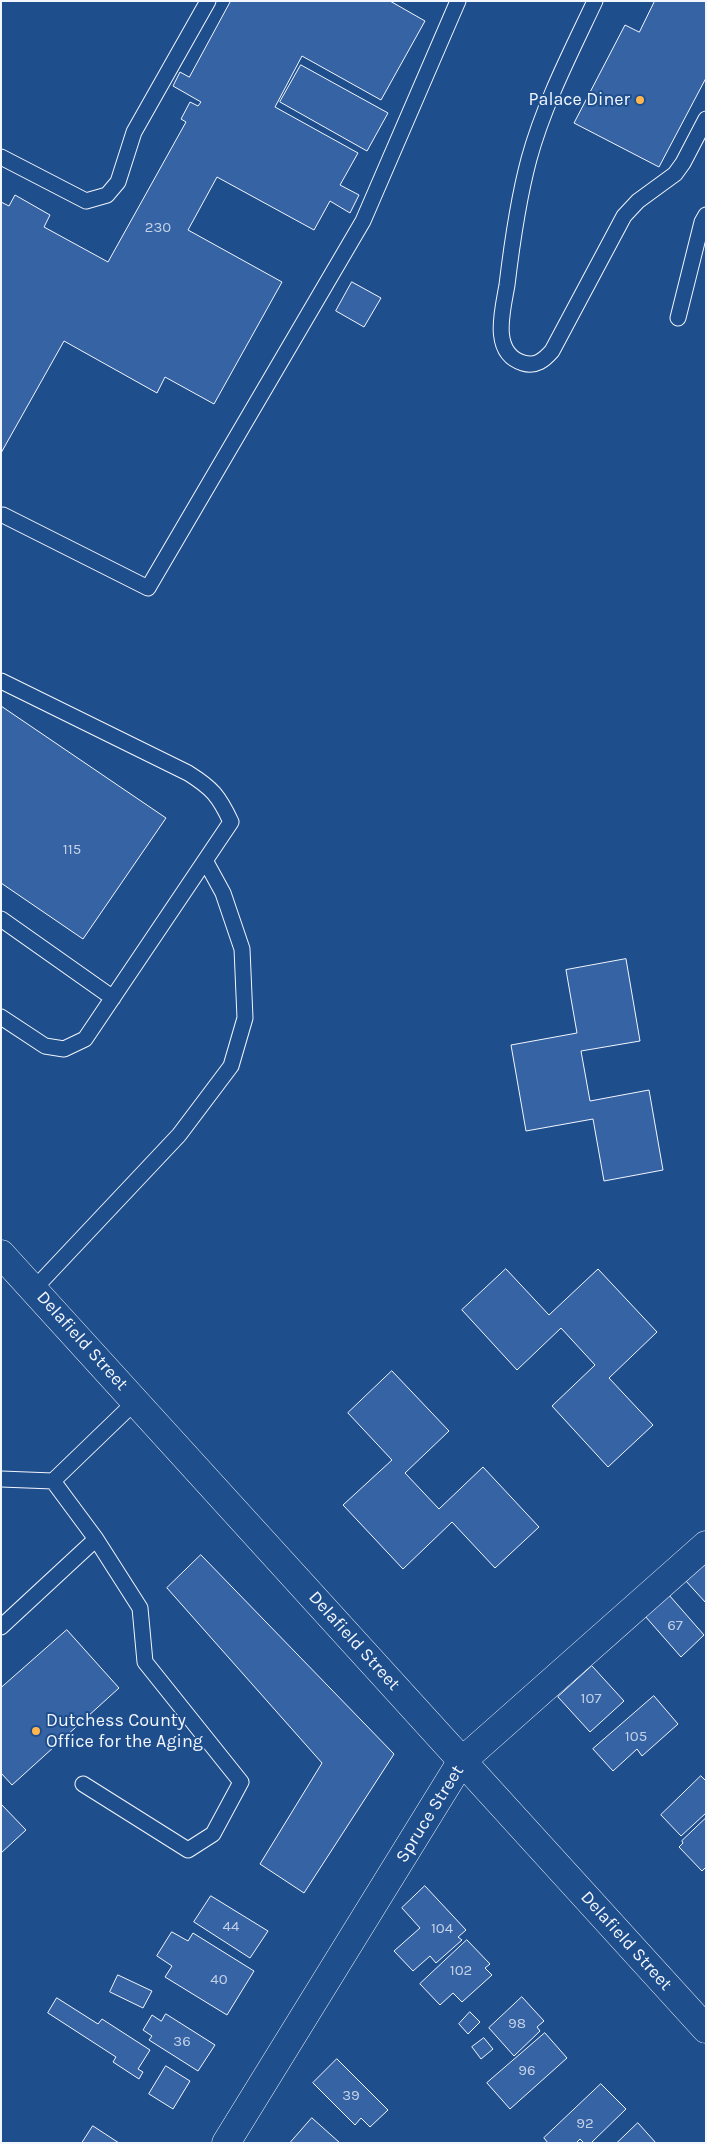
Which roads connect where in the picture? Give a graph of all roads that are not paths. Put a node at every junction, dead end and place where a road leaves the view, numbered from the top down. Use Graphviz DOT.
graph roads {
  1 [pos="208,1"];
  2 [pos="458,1"];
  3 [pos="595,1"];
  4 [pos="706,119"];
  5 [pos="1,157"];
  6 [pos="706,215"];
  7 [pos="678,318"];
  8 [pos="3,515"];
  9 [pos="1,681"];
  10 [pos="206,862"];
  11 [pos="1,919"];
  12 [pos="113,998"];
  13 [pos="1,1016"];
  14 [pos="1,1254"];
  15 [pos="34,1289"];
  16 [pos="136,1401"];
  17 [pos="1,1479"];
  18 [pos="53,1481"];
  19 [pos="96,1539"];
  20 [pos="706,1545"];
  21 [pos="1,1627"];
  22 [pos="461,1762"];
  23 [pos="82,1784"];
  24 [pos="706,2029"];
  25 [pos="226,2143"];
  1 -- 5 [label="lane"];
  2 -- 8 [label="lane"];
  3 -- 4 [label="lane"];
  6 -- 7 [label="lane"];
  9 -- 10 [label="lane"];
  10 -- 12 [label="lane"];
  10 -- 15 [label="lane"];
  11 -- 12 [label="lane"];
  12 -- 13 [label="lane"];
  14 -- 15 [label="street, Delafield Street"];
  15 -- 16 [label="street, Delafield Street"];
  16 -- 18 [label="lane"];
  16 -- 22 [label="street, Delafield Street"];
  17 -- 18 [label="lane"];
  18 -- 19 [label="lane"];
  19 -- 21 [label="lane"];
  19 -- 23 [label="lane"];
  20 -- 22 [label="street, Spruce Street"];
  22 -- 24 [label="street, Delafield Street"];
  22 -- 25 [label="street, Spruce Street"];
}
